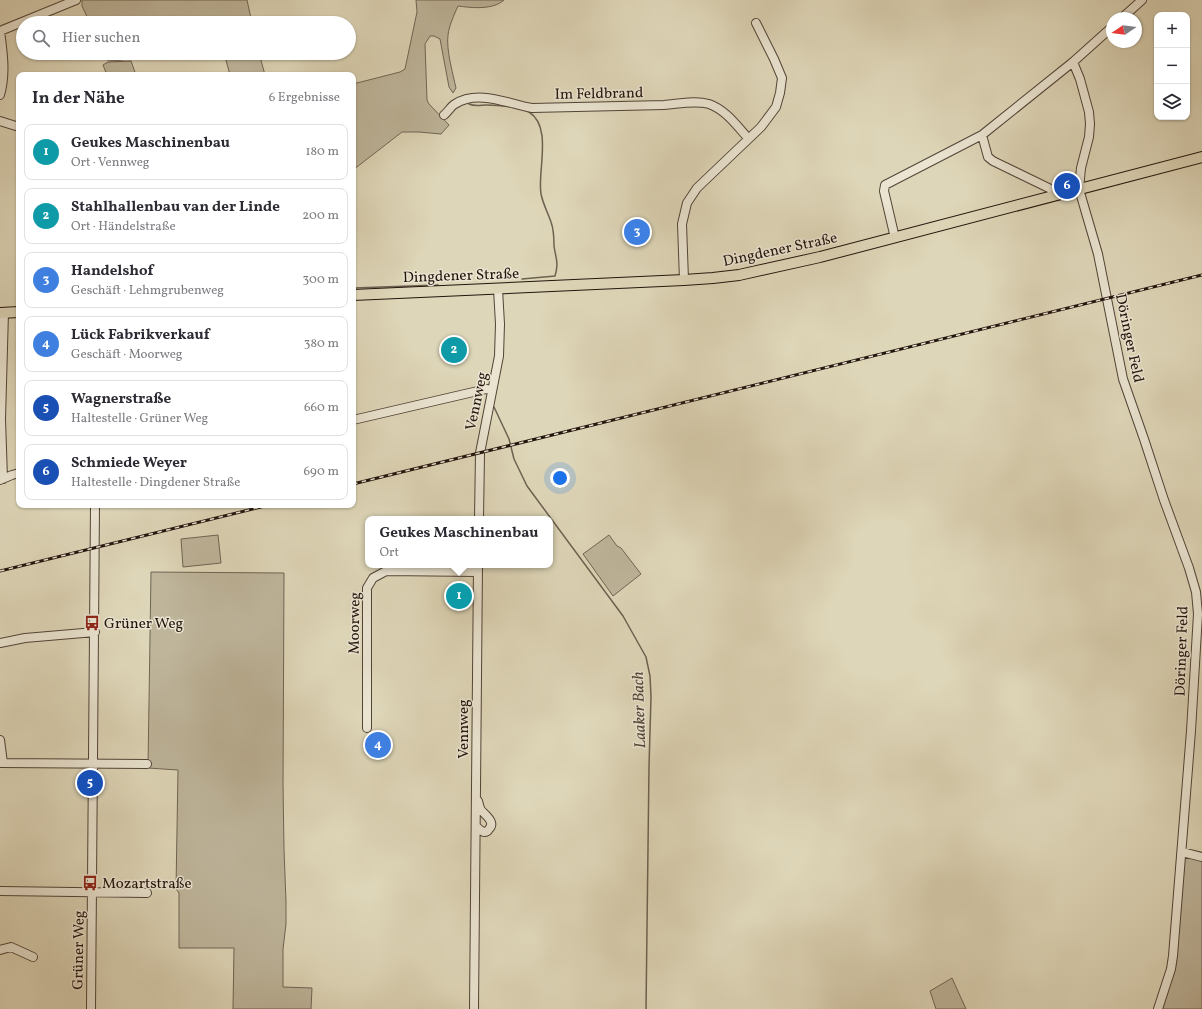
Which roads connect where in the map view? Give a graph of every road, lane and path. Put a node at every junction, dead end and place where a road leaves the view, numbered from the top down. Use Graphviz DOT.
graph roads {
  1 [pos="76,0"];
  2 [pos="1142,0"];
  3 [pos="1129,12"];
  4 [pos="37,16"];
  5 [pos="756,23"];
  6 [pos="16,24"];
  7 [pos="0,31"];
  8 [pos="1106,33"];
  9 [pos="1073,62"];
  10 [pos="0,95"];
  11 [pos="444,115"];
  12 [pos="0,121"];
  13 [pos="16,127"];
  14 [pos="982,135"];
  15 [pos="748,138"];
  16 [pos="1202,157"];
  17 [pos="1079,189"];
  18 [pos="1061,194"];
  19 [pos="895,238"];
  20 [pos="684,280"];
  21 [pos="498,289"];
  22 [pos="356,295"];
  23 [pos="2,312"];
  24 [pos="16,312"];
  25 [pos="492,390"];
  26 [pos="1,419"];
  27 [pos="356,419"];
  28 [pos="16,474"];
  29 [pos="1,480"];
  30 [pos="95,508"];
  31 [pos="479,516"];
  32 [pos="478,568"];
  33 [pos="95,632"];
  34 [pos="0,643"];
  35 [pos="367,728"];
  36 [pos="0,740"];
  37 [pos="2,763"];
  38 [pos="93,763"];
  39 [pos="147,764"];
  40 [pos="476,796"];
  41 [pos="476,826"];
  42 [pos="1182,852"];
  43 [pos="1202,857"];
  44 [pos="0,891"];
  45 [pos="93,892"];
  46 [pos="147,892"];
  47 [pos="0,950"];
  48 [pos="33,956"];
  49 [pos="92,1009"];
  50 [pos="474,1009"];
  51 [pos="1158,1009"];
  1 -- 4 [label="street"];
  2 -- 3 [label="street"];
  5 -- 15 [label="street"];
  6 -- 7 [label="street"];
  7 -- 10 [label="street"];
  8 -- 9 [label="street"];
  9 -- 14 [label="street"];
  9 -- 17 [label="street"];
  11 -- 15 [label="street, Im Feldbrand"];
  12 -- 13 [label="street"];
  14 -- 18 [label="street"];
  14 -- 19 [label="street"];
  15 -- 20 [label="street"];
  16 -- 17 [label="main road, Dingdener Straße"];
  17 -- 18 [label="main road, Dingdener Straße"];
  17 -- 42 [label="street, Döringer Feld"];
  18 -- 19 [label="main road, Dingdener Straße"];
  19 -- 20 [label="main road, Dingdener Straße"];
  20 -- 21 [label="main road, Dingdener Straße"];
  21 -- 22 [label="main road, Dingdener Straße"];
  21 -- 25 [label="street, Vennweg"];
  23 -- 24 [label="main road"];
  23 -- 26 [label="street"];
  25 -- 27 [label="street"];
  25 -- 31 [label="street, Vennweg"];
  26 -- 29 [label="street"];
  28 -- 29 [label="street"];
  30 -- 33 [label="street, Grüner Weg"];
  32 -- 35 [label="street, Moorweg"];
  32 -- 40 [label="street, Vennweg"];
  33 -- 34 [label="street"];
  33 -- 38 [label="street, Grüner Weg"];
  36 -- 37 [label="street"];
  37 -- 38 [label="street"];
  38 -- 39 [label="street"];
  38 -- 45 [label="street, Grüner Weg"];
  40 -- 41 [label="street, Vennweg"];
  40 -- 41 [label="street, Vennweg"];
  41 -- 50 [label="street, Vennweg"];
  42 -- 43 [label="street"];
  42 -- 51 [label="street, Döringer Feld"];
  44 -- 45 [label="street"];
  45 -- 46 [label="street, Grüner Weg"];
  45 -- 49 [label="street, Grüner Weg"];
  47 -- 48 [label="street"];
}
